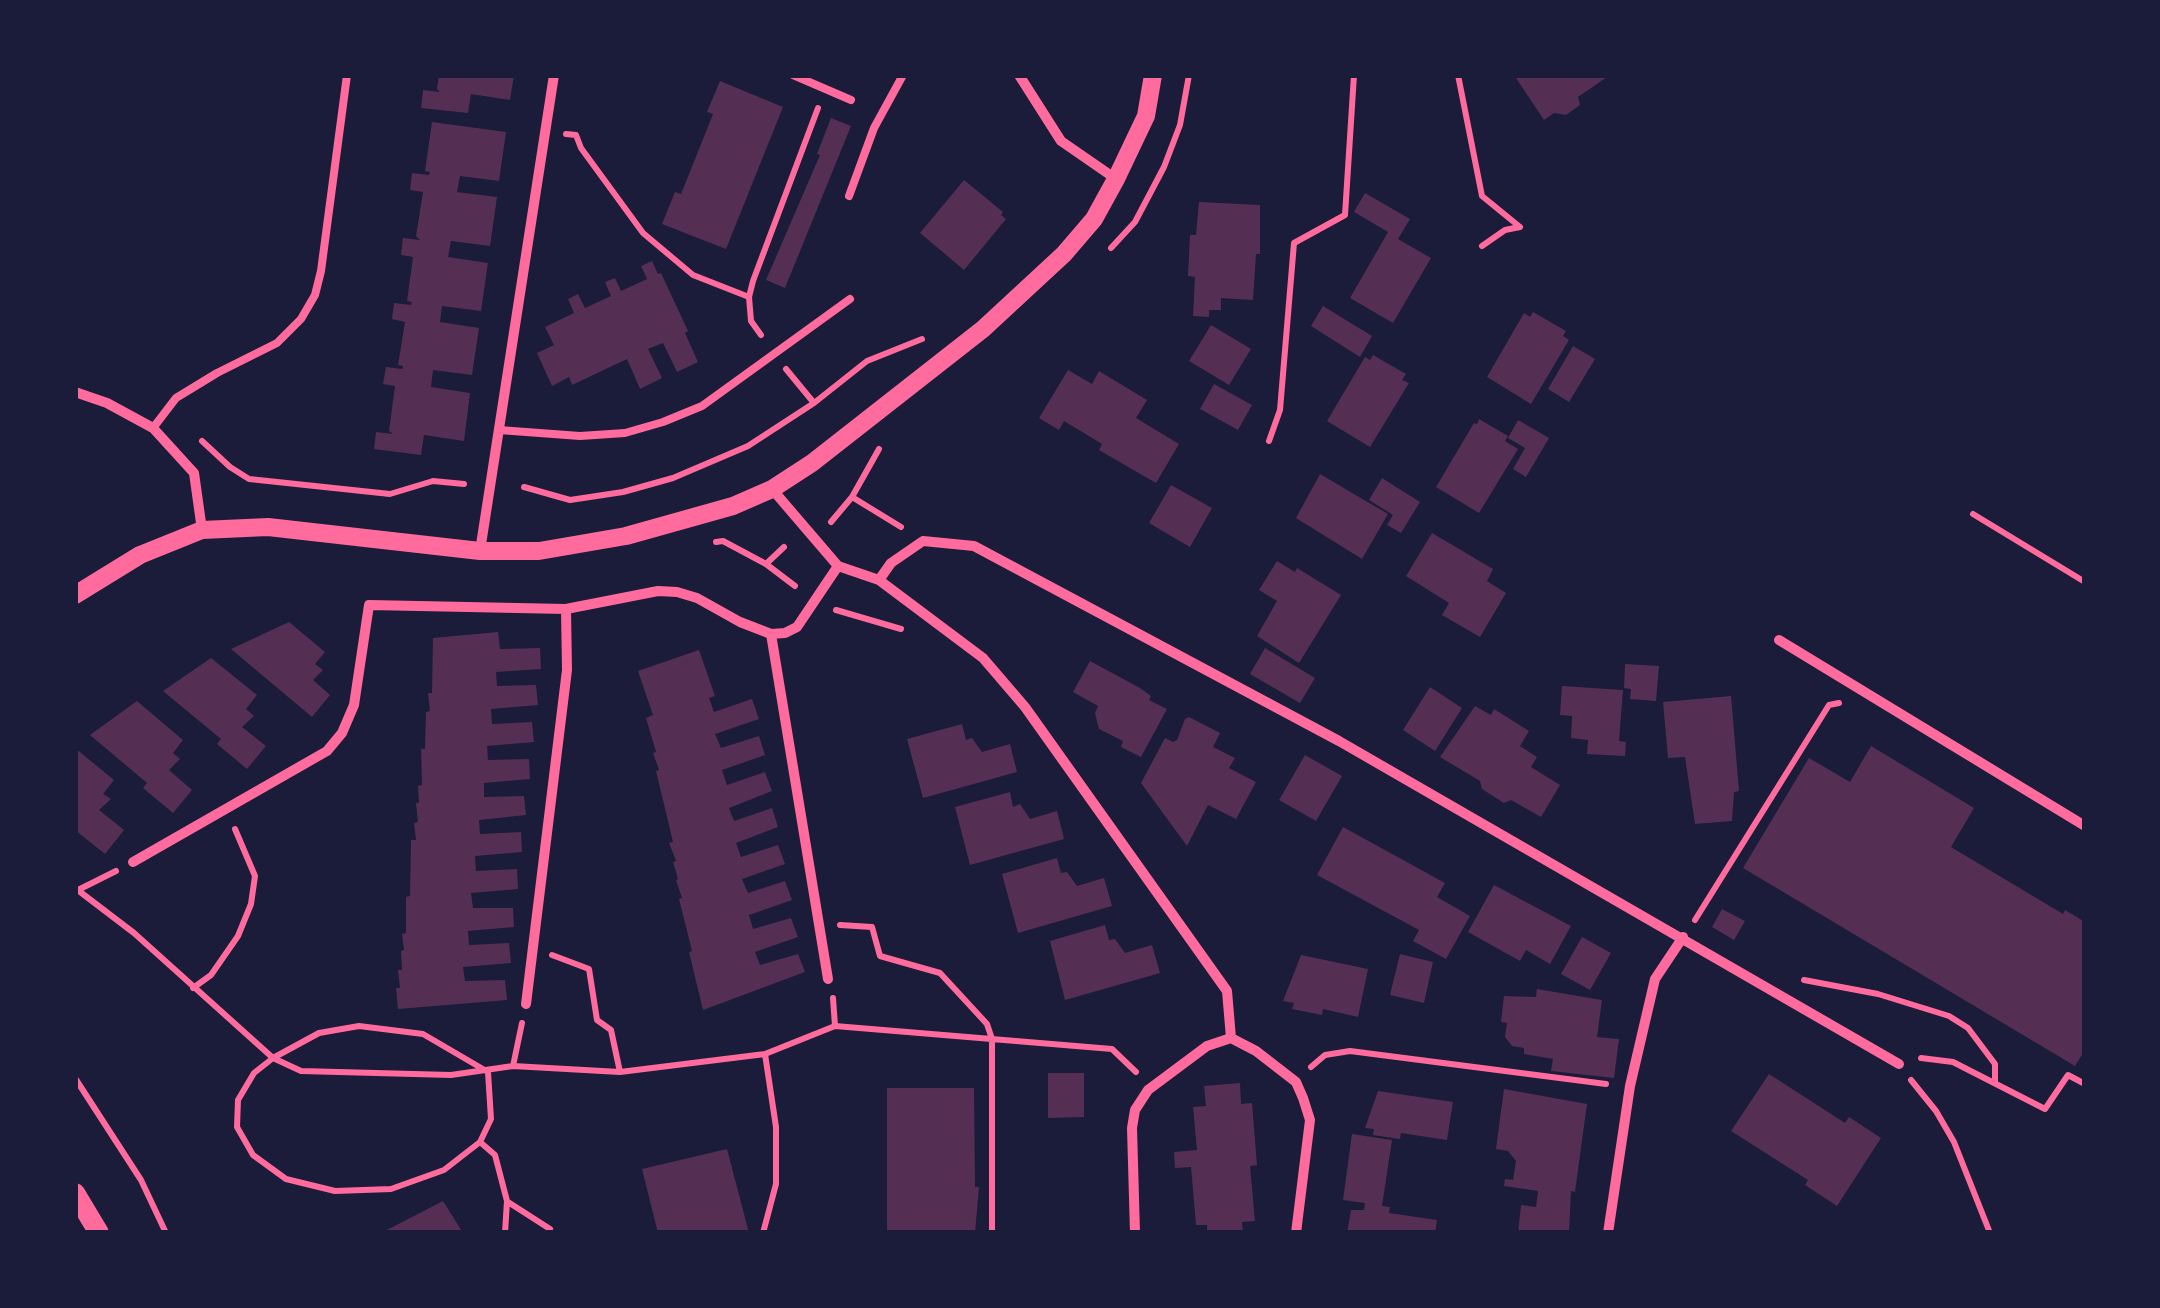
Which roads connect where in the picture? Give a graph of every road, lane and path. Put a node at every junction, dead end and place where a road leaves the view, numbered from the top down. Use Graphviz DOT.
graph roads {
  1 [pos="348,75"];
  2 [pos="554,75"];
  3 [pos="794,75"];
  4 [pos="903,75"];
  5 [pos="1019,75"];
  6 [pos="1153,75"];
  7 [pos="1354,75"];
  8 [pos="1458,75"];
  9 [pos="826,87"];
  10 [pos="852,100"];
  11 [pos="545,132"];
  12 [pos="1116,179"];
  13 [pos="849,196"];
  14 [pos="1482,246"];
  15 [pos="750,297"];
  16 [pos="850,299"];
  17 [pos="927,337"];
  18 [pos="774,354"];
  19 [pos="75,392"];
  20 [pos="814,404"];
  21 [pos="168,408"];
  22 [pos="153,428"];
  23 [pos="499,430"];
  24 [pos="1269,441"];
  25 [pos="464,484"];
  26 [pos="524,487"];
  27 [pos="772,490"];
  28 [pos="852,496"];
  29 [pos="1973,514"];
  30 [pos="202,530"];
  31 [pos="923,541"];
  32 [pos="709,542"];
  33 [pos="784,546"];
  34 [pos="480,551"];
  35 [pos="766,564"];
  36 [pos="838,566"];
  37 [pos="879,580"];
  38 [pos="2085,582"];
  39 [pos="800,590"];
  40 [pos="75,596"];
  41 [pos="566,609"];
  42 [pos="835,610"];
  43 [pos="771,634"];
  44 [pos="916,634"];
  45 [pos="1779,640"];
  46 [pos="1870,694"];
  47 [pos="232,808"];
  48 [pos="2083,822"];
  49 [pos="133,862"];
  50 [pos="76,889"];
  51 [pos="818,925"];
  52 [pos="1683,937"];
  53 [pos="531,951"];
  54 [pos="828,980"];
  55 [pos="193,988"];
  56 [pos="1790,999"];
  57 [pos="526,1004"];
  58 [pos="1231,1038"];
  59 [pos="992,1040"];
  60 [pos="765,1054"];
  61 [pos="273,1058"];
  62 [pos="1899,1064"];
  63 [pos="513,1066"];
  64 [pos="488,1072"];
  65 [pos="620,1072"];
  66 [pos="1137,1073"];
  67 [pos="75,1078"];
  68 [pos="1296,1082"];
  69 [pos="1996,1082"];
  70 [pos="2085,1084"];
  71 [pos="1630,1086"];
  72 [pos="480,1142"];
  73 [pos="75,1193"];
  74 [pos="506,1201"];
  75 [pos="550,1230"];
  76 [pos="1989,1230"];
  77 [pos="100,1233"];
  78 [pos="166,1233"];
  79 [pos="505,1233"];
  80 [pos="763,1233"];
  81 [pos="992,1233"];
  82 [pos="1135,1233"];
  83 [pos="1296,1233"];
  84 [pos="1608,1233"];
  85 [pos="1975,1233"];
  1 -- 21 [label="lane"];
  2 -- 11 [label="street"];
  3 -- 9 [label="lane"];
  4 -- 13 [label="lane"];
  5 -- 12 [label="street"];
  6 -- 12 [label="street"];
  7 -- 24 [label="path"];
  8 -- 14 [label="path"];
  9 -- 10 [label="lane"];
  9 -- 15 [label="path"];
  11 -- 15 [label="path"];
  11 -- 23 [label="street"];
  12 -- 27 [label="street"];
  15 -- 18 [label="path"];
  16 -- 18 [label="lane"];
  17 -- 20 [label="path"];
  18 -- 20 [label="path"];
  18 -- 23 [label="lane"];
  19 -- 22 [label="street"];
  20 -- 26 [label="path"];
  21 -- 22 [label="lane"];
  21 -- 25 [label="path"];
  22 -- 30 [label="street"];
  23 -- 34 [label="street"];
  27 -- 34 [label="street"];
  27 -- 36 [label="street"];
  28 -- 31 [label="path"];
  29 -- 38 [label="path"];
  30 -- 34 [label="street"];
  30 -- 40 [label="street"];
  31 -- 37 [label="street"];
  31 -- 52 [label="street"];
  32 -- 35 [label="path"];
  33 -- 35 [label="path"];
  35 -- 39 [label="path"];
  36 -- 37 [label="street"];
  36 -- 43 [label="street"];
  37 -- 58 [label="street"];
  41 -- 43 [label="street"];
  41 -- 47 [label="street"];
  41 -- 53 [label="street"];
  42 -- 44 [label="path"];
  43 -- 51 [label="street"];
  45 -- 46 [label="street"];
  46 -- 48 [label="street"];
  46 -- 52 [label="path"];
  47 -- 49 [label="street"];
  47 -- 55 [label="path"];
  49 -- 50 [label="path"];
  50 -- 55 [label="path"];
  51 -- 54 [label="street"];
  51 -- 59 [label="path"];
  52 -- 56 [label="street"];
  52 -- 71 [label="street"];
  53 -- 57 [label="street"];
  53 -- 65 [label="path"];
  55 -- 61 [label="path"];
  56 -- 62 [label="street"];
  56 -- 69 [label="path"];
  57 -- 63 [label="path"];
  58 -- 68 [label="street"];
  58 -- 82 [label="street"];
  59 -- 60 [label="path"];
  59 -- 66 [label="path"];
  59 -- 81 [label="path"];
  60 -- 65 [label="path"];
  60 -- 80 [label="path"];
  61 -- 64 [label="path"];
  61 -- 64 [label="path"];
  61 -- 72 [label="path"];
  62 -- 69 [label="path"];
  62 -- 76 [label="path"];
  63 -- 64 [label="path"];
  63 -- 65 [label="path"];
  64 -- 72 [label="path"];
  67 -- 78 [label="path"];
  68 -- 71 [label="path"];
  68 -- 83 [label="street"];
  69 -- 70 [label="path"];
  71 -- 84 [label="street"];
  72 -- 74 [label="path"];
  73 -- 77 [label="main road"];
  74 -- 75 [label="path"];
  74 -- 79 [label="path"];
  76 -- 85 [label="path"];
}
